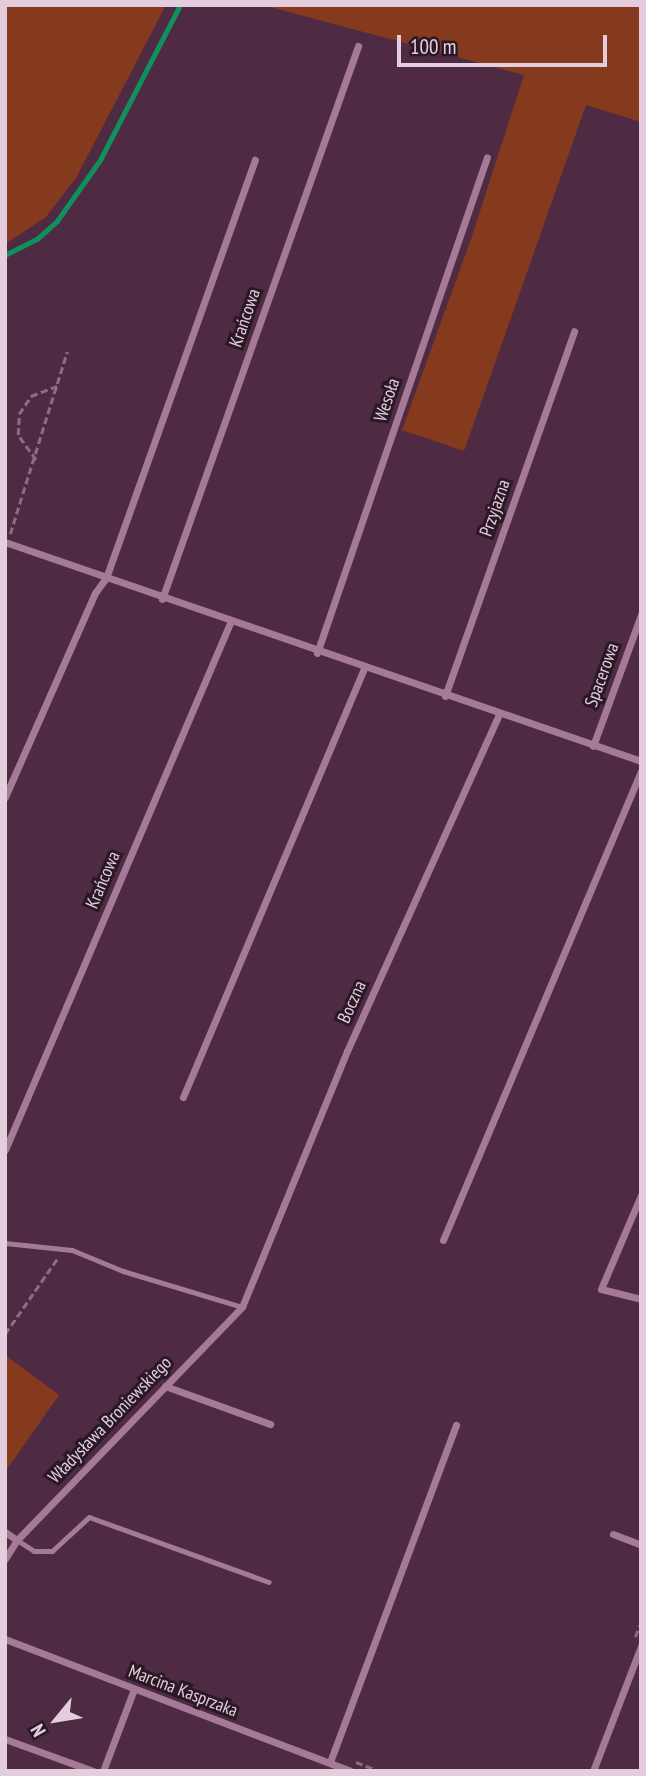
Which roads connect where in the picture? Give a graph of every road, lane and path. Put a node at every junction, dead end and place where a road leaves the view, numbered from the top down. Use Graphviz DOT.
graph roads {
  1 [pos="358,47"];
  2 [pos="487,157"];
  3 [pos="255,160"];
  4 [pos="574,331"];
  5 [pos="68,352"];
  6 [pos="58,386"];
  7 [pos="36,460"];
  8 [pos="6,543"];
  9 [pos="106,578"];
  10 [pos="162,599"];
  11 [pos="641,615"];
  12 [pos="230,623"];
  13 [pos="317,653"];
  14 [pos="364,669"];
  15 [pos="445,696"];
  16 [pos="499,715"];
  17 [pos="593,746"];
  18 [pos="641,761"];
  19 [pos="641,771"];
  20 [pos="5,797"];
  21 [pos="183,1097"];
  22 [pos="5,1150"];
  23 [pos="641,1195"];
  24 [pos="443,1240"];
  25 [pos="5,1243"];
  26 [pos="63,1250"];
  27 [pos="641,1300"];
  28 [pos="242,1307"];
  29 [pos="5,1334"];
  30 [pos="165,1386"];
  31 [pos="270,1424"];
  32 [pos="456,1426"];
  33 [pos="5,1532"];
  34 [pos="613,1534"];
  35 [pos="17,1540"];
  36 [pos="641,1545"];
  37 [pos="5,1559"];
  38 [pos="268,1582"];
  39 [pos="5,1639"];
  40 [pos="641,1646"];
  41 [pos="134,1689"];
  42 [pos="5,1739"];
  43 [pos="330,1762"];
  44 [pos="93,1771"];
  45 [pos="103,1771"];
  46 [pos="350,1771"];
  47 [pos="593,1771"];
  1 -- 10 [label="street, Krańcowa"];
  2 -- 13 [label="street, Wesoła"];
  3 -- 9 [label="street"];
  4 -- 15 [label="street, Przyjazna"];
  5 -- 6 [label="path"];
  6 -- 7 [label="path"];
  6 -- 7 [label="path"];
  7 -- 8 [label="path"];
  8 -- 9 [label="street"];
  9 -- 10 [label="street"];
  9 -- 20 [label="street"];
  10 -- 12 [label="street"];
  11 -- 17 [label="street, Spacerowa"];
  12 -- 13 [label="street"];
  12 -- 22 [label="street, Krańcowa"];
  13 -- 14 [label="street"];
  14 -- 15 [label="street"];
  14 -- 21 [label="street"];
  15 -- 16 [label="street"];
  16 -- 17 [label="street"];
  16 -- 28 [label="street, Boczna"];
  17 -- 18 [label="street"];
  19 -- 24 [label="street"];
  23 -- 27 [label="street"];
  25 -- 26 [label="lane"];
  26 -- 28 [label="lane"];
  26 -- 29 [label="path"];
  28 -- 30 [label="street, Władysława Broniewskiego"];
  30 -- 31 [label="street"];
  30 -- 35 [label="street, Władysława Broniewskiego"];
  32 -- 43 [label="street"];
  33 -- 35 [label="street"];
  34 -- 36 [label="street"];
  35 -- 37 [label="street, Władysława Broniewskiego"];
  35 -- 38 [label="lane"];
  39 -- 41 [label="street, Marcina Kasprzaka"];
  40 -- 47 [label="street"];
  41 -- 43 [label="street, Marcina Kasprzaka"];
  41 -- 45 [label="street"];
  42 -- 44 [label="street"];
  43 -- 46 [label="street, Marcina Kasprzaka"];
}
